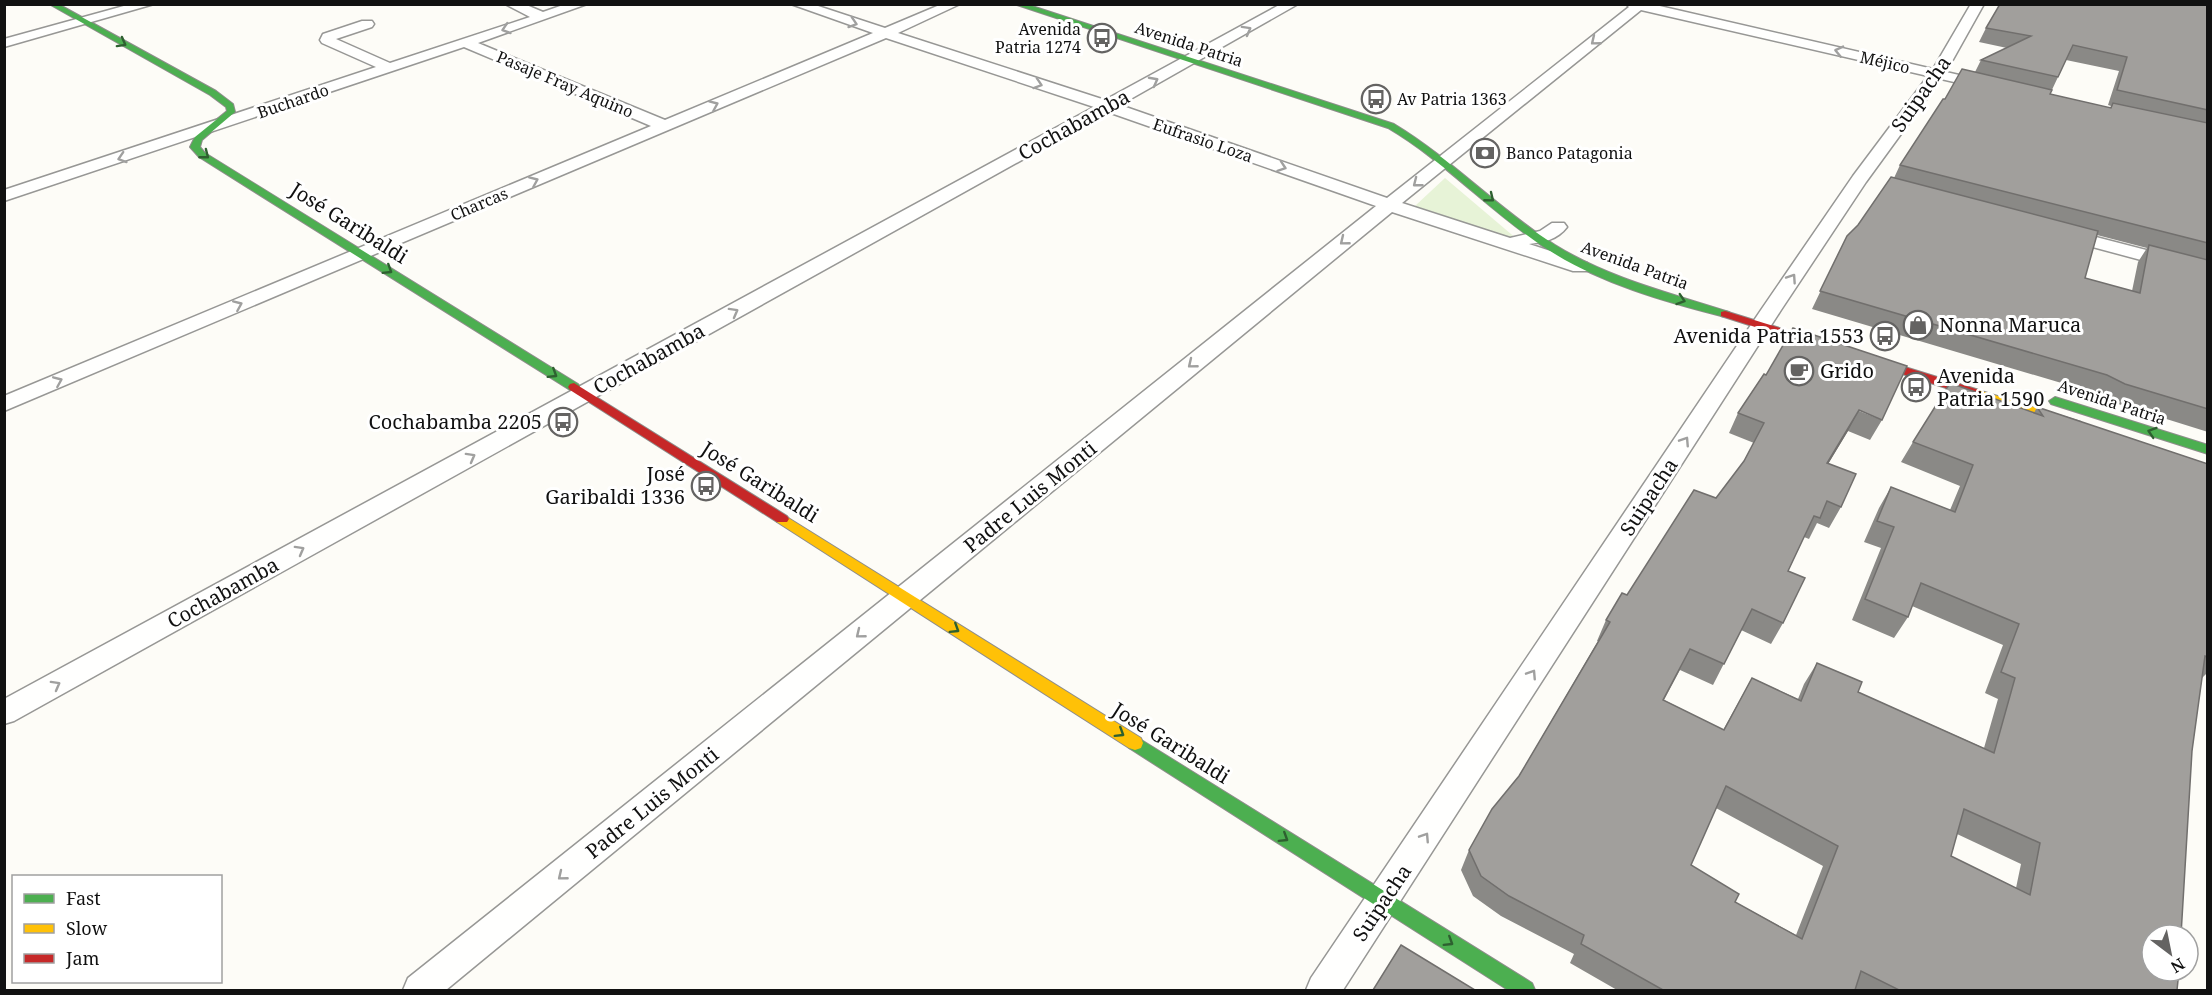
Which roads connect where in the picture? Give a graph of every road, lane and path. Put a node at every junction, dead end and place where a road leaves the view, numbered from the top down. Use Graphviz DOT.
graph roads {
  1 [pos="52,4"];
  2 [pos="148,4"];
  3 [pos="511,4"];
  4 [pos="581,4"];
  5 [pos="797,4"];
  6 [pos="954,4"];
  7 [pos="1017,4"];
  8 [pos="1043,4"];
  9 [pos="1292,4"];
  10 [pos="1978,4"];
  11 [pos="1637,5"];
  12 [pos="543,17"];
  13 [pos="84,22"];
  14 [pos="367,24"];
  15 [pos="885,34"];
  16 [pos="4,43"];
  17 [pos="466,43"];
  18 [pos="1196,58"];
  19 [pos="389,68"];
  20 [pos="1937,74"];
  21 [pos="2005,89"];
  22 [pos="1107,106"];
  23 [pos="1416,125"];
  24 [pos="664,126"];
  25 [pos="210,128"];
  26 [pos="1445,139"];
  27 [pos="1465,152"];
  28 [pos="1445,161"];
  29 [pos="1859,180"];
  30 [pos="1883,186"];
  31 [pos="4,196"];
  32 [pos="1389,205"];
  33 [pos="1560,228"];
  34 [pos="2045,229"];
  35 [pos="1538,238"];
  36 [pos="1505,243"];
  37 [pos="362,253"];
  38 [pos="2208,272"];
  39 [pos="1625,282"];
  40 [pos="1768,314"];
  41 [pos="585,394"];
  42 [pos="2039,396"];
  43 [pos="4,404"];
  44 [pos="2087,429"];
  45 [pos="2208,450"];
  46 [pos="906,597"];
  47 [pos="4,713"];
  48 [pos="1384,901"];
  49 [pos="420,990"];
  50 [pos="1323,990"];
  51 [pos="1525,990"];
  1 -- 13 [label="street, José Garibaldi"];
  2 -- 13 [label="street"];
  3 -- 12 [label="street"];
  4 -- 12 [label="street, Buchardo"];
  5 -- 15 [label="street, Eufrasio Loza, one-way"];
  6 -- 15 [label="street, Charcas"];
  7 -- 18 [label="street, Avenida Patria"];
  8 -- 18 [label="street, Avenida Patria"];
  18 -- 9 [label="street, Cochabamba, one-way"];
  10 -- 20 [label="street, Suipacha"];
  20 -- 11 [label="street, Méjico, one-way"];
  11 -- 27 [label="street, Padre Luis Monti, one-way"];
  12 -- 17 [label="street, Buchardo, one-way"];
  13 -- 16 [label="street"];
  13 -- 25 [label="street, José Garibaldi, one-way"];
  14 -- 19 [label="street"];
  15 -- 22 [label="street, Eufrasio Loza, one-way"];
  24 -- 15 [label="street, Charcas, one-way"];
  17 -- 19 [label="street, Buchardo"];
  17 -- 24 [label="street, Pasaje Fray Aquino"];
  22 -- 18 [label="street, Cochabamba, one-way"];
  18 -- 23 [label="street, Avenida Patria"];
  18 -- 28 [label="street, Avenida Patria"];
  19 -- 25 [label="street, Buchardo"];
  20 -- 21 [label="street, Méjico"];
  20 -- 29 [label="street, Suipacha"];
  22 -- 32 [label="street, Eufrasio Loza, one-way"];
  41 -- 22 [label="street, Cochabamba, one-way"];
  37 -- 24 [label="street, Charcas, one-way"];
  25 -- 31 [label="street, Buchardo, one-way"];
  25 -- 37 [label="street, José Garibaldi, one-way"];
  26 -- 27 [label="street"];
  27 -- 28 [label="street, Padre Luis Monti"];
  28 -- 32 [label="street, Padre Luis Monti, one-way"];
  28 -- 35 [label="street, Avenida Patria, one-way"];
  29 -- 30 [label="street"];
  40 -- 29 [label="street, Suipacha, one-way"];
  32 -- 36 [label="street, Eufrasio Loza"];
  32 -- 46 [label="street, Padre Luis Monti, one-way"];
  33 -- 35 [label="street, Eufrasio Loza"];
  34 -- 38 [label="street"];
  35 -- 36 [label="street, Eufrasio Loza"];
  35 -- 39 [label="street, Avenida Patria"];
  36 -- 39 [label="street, Eufrasio Loza"];
  37 -- 41 [label="street, José Garibaldi, one-way"];
  43 -- 37 [label="street, Charcas, one-way"];
  39 -- 40 [label="street, Avenida Patria, one-way"];
  40 -- 44 [label="street, Avenida Patria"];
  48 -- 40 [label="street, Suipacha, one-way"];
  41 -- 46 [label="street, José Garibaldi"];
  47 -- 41 [label="street, Cochabamba, one-way"];
  45 -- 42 [label="street, Avenida Patria, one-way"];
  46 -- 48 [label="street, José Garibaldi, one-way"];
  46 -- 49 [label="street, Padre Luis Monti, one-way"];
  48 -- 50 [label="street, Suipacha"];
  48 -- 51 [label="street, José Garibaldi, one-way"];
}
